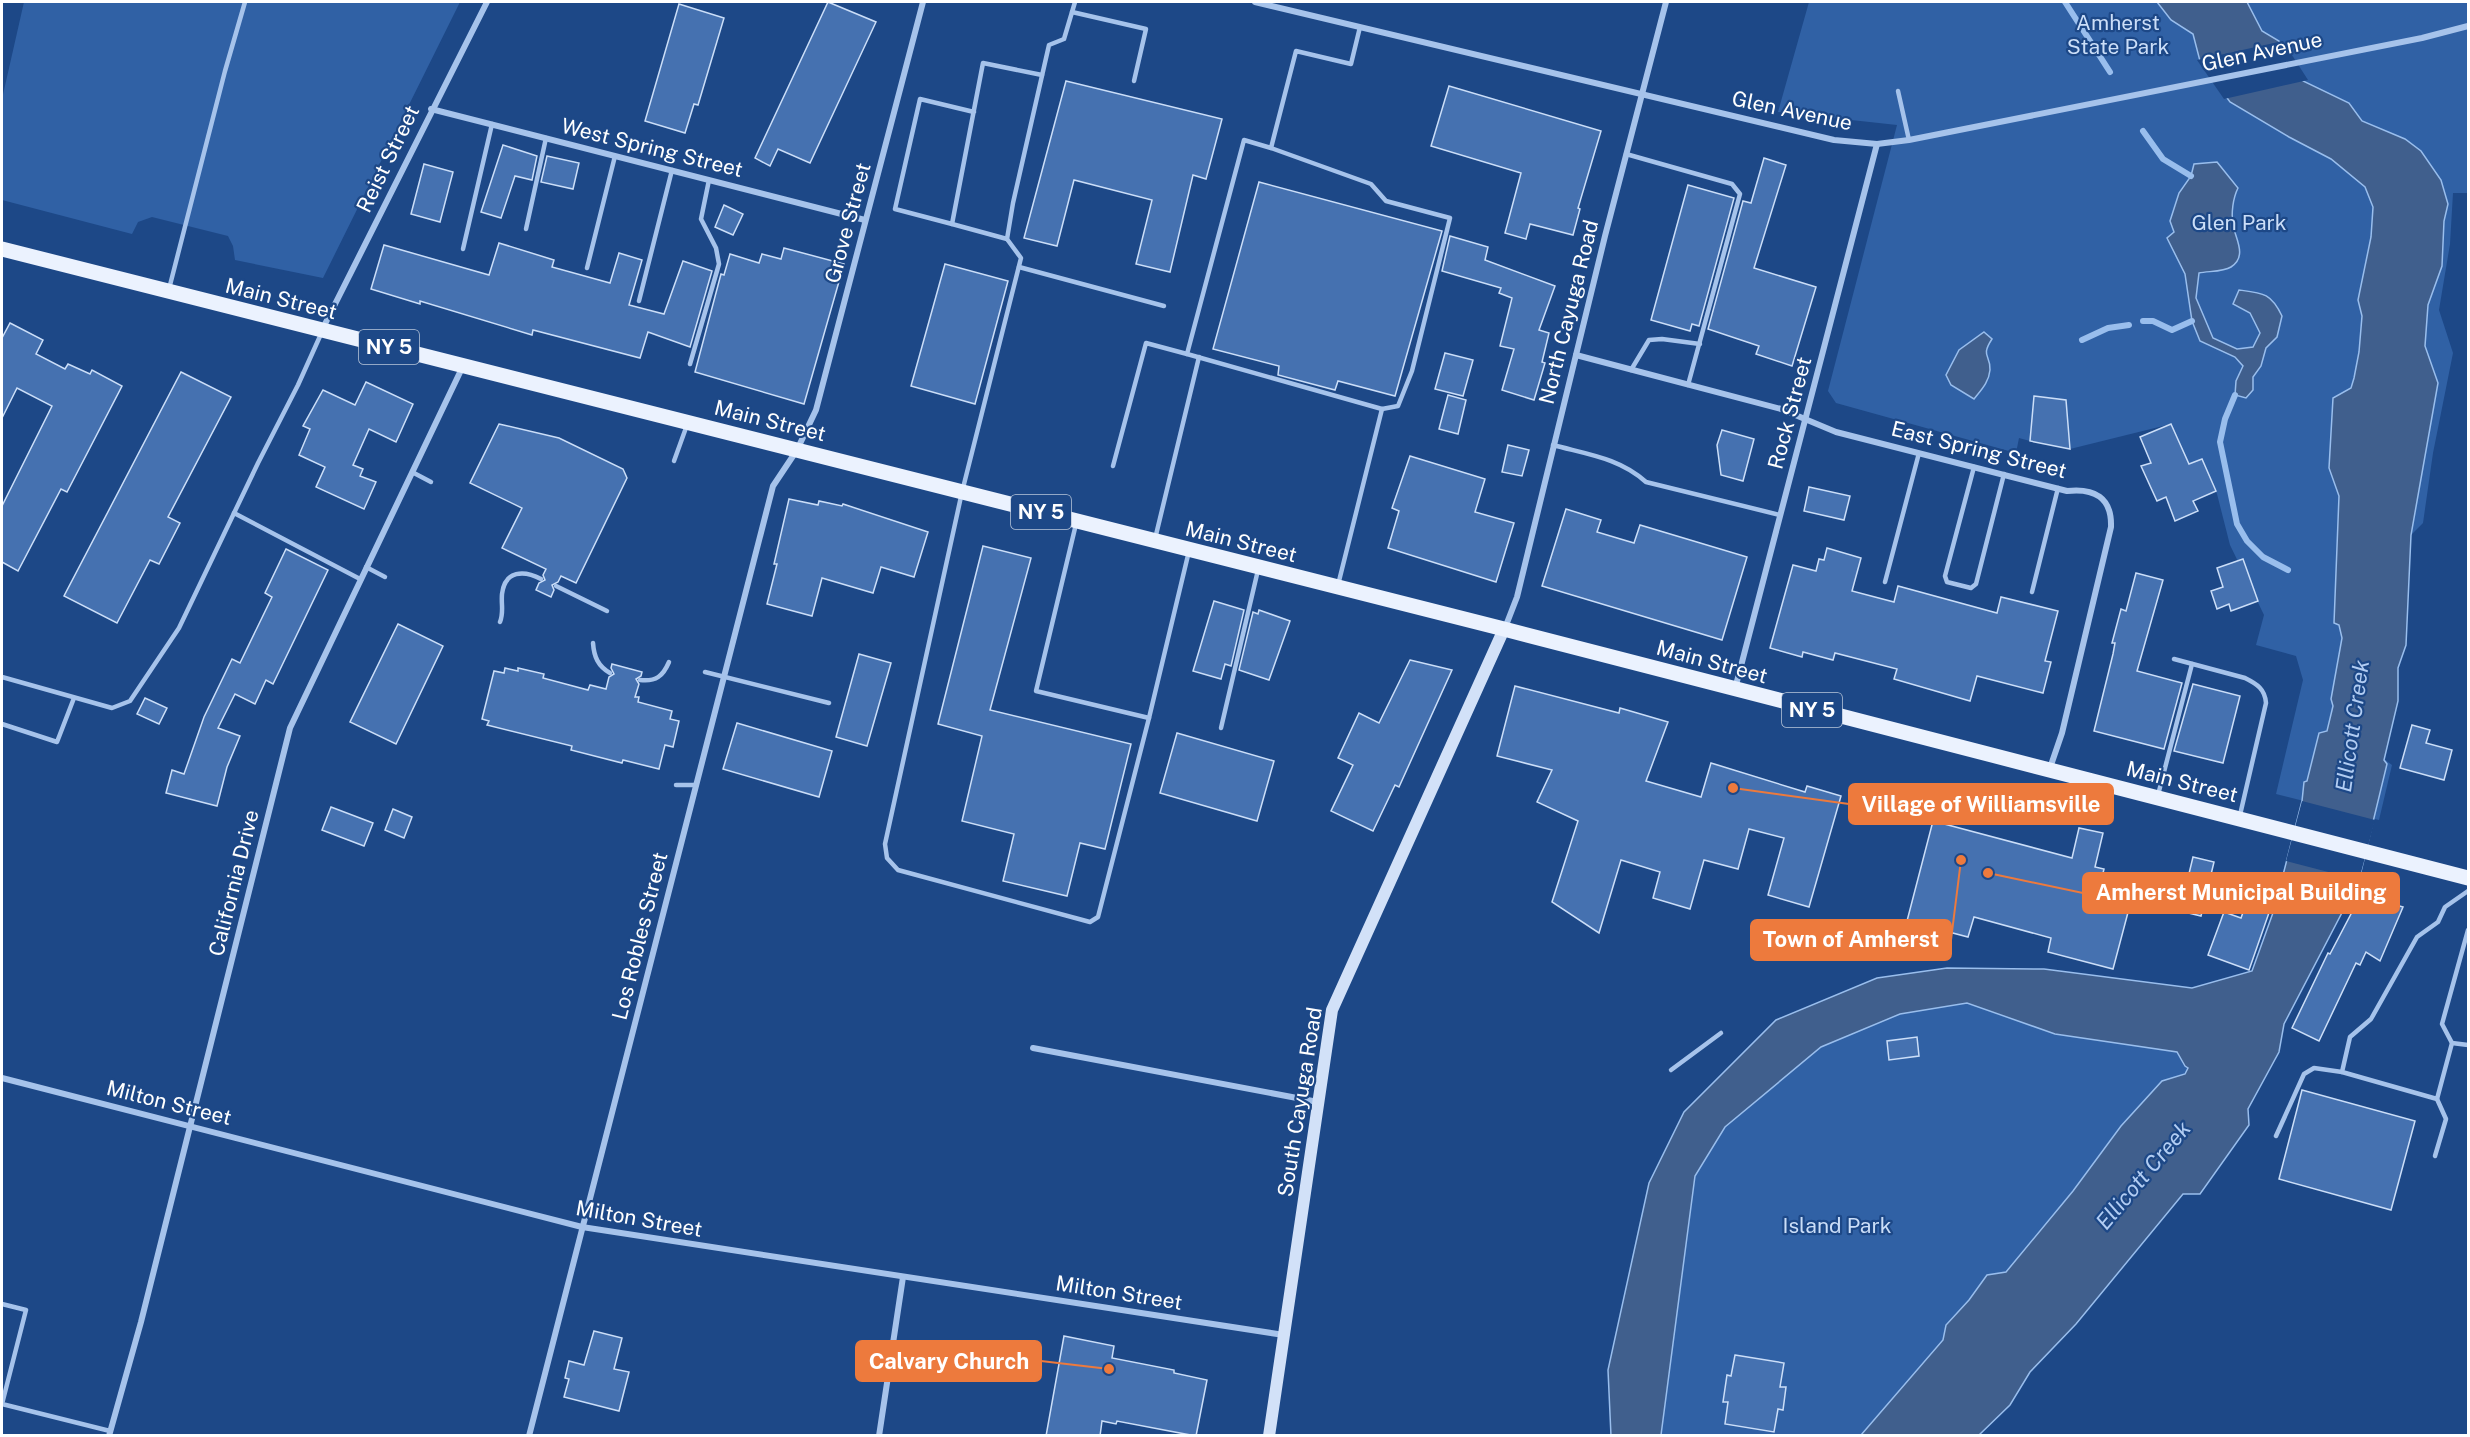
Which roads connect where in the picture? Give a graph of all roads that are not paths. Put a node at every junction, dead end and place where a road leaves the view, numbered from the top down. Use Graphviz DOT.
graph roads {
  1 [pos="245,2"];
  2 [pos="487,2"];
  3 [pos="923,2"];
  4 [pos="1075,2"];
  5 [pos="1255,2"];
  6 [pos="1666,2"];
  7 [pos="1072,12"];
  8 [pos="2469,26"];
  9 [pos="1360,27"];
  10 [pos="1042,75"];
  11 [pos="1134,81"];
  12 [pos="1898,92"];
  13 [pos="1643,93"];
  14 [pos="431,109"];
  15 [pos="974,112"];
  16 [pos="492,124"];
  17 [pos="546,138"];
  18 [pos="1909,140"];
  19 [pos="1876,144"];
  20 [pos="1271,148"];
  21 [pos="1626,154"];
  22 [pos="615,156"];
  23 [pos="672,170"];
  24 [pos="709,180"];
  25 [pos="865,220"];
  26 [pos="952,224"];
  27 [pos="526,229"];
  28 [pos="1007,239"];
  29 [pos="2,249"];
  30 [pos="464,249"];
  31 [pos="1019,267"];
  32 [pos="587,268"];
  33 [pos="168,291"];
  34 [pos="639,302"];
  35 [pos="1164,306"];
  36 [pos="322,331"];
  37 [pos="1700,344"];
  38 [pos="1187,354"];
  39 [pos="1576,355"];
  40 [pos="1199,357"];
  41 [pos="690,364"];
  42 [pos="464,365"];
  43 [pos="1631,370"];
  44 [pos="1688,385"];
  45 [pos="1382,409"];
  46 [pos="1805,419"];
  47 [pos="688,422"];
  48 [pos="1553,445"];
  49 [pos="797,450"];
  50 [pos="1919,453"];
  51 [pos="674,461"];
  52 [pos="1113,466"];
  53 [pos="1974,467"];
  54 [pos="412,472"];
  55 [pos="2004,474"];
  56 [pos="431,482"];
  57 [pos="2058,488"];
  58 [pos="962,492"];
  59 [pos="234,513"];
  60 [pos="1780,515"];
  61 [pos="1076,521"];
  62 [pos="1155,542"];
  63 [pos="1190,550"];
  64 [pos="366,567"];
  65 [pos="1258,568"];
  66 [pos="385,577"];
  67 [pos="360,579"];
  68 [pos="541,579"];
  69 [pos="1885,582"];
  70 [pos="556,586"];
  71 [pos="1337,588"];
  72 [pos="2032,592"];
  73 [pos="607,611"];
  74 [pos="500,622"];
  75 [pos="1504,629"];
  76 [pos="593,643"];
  77 [pos="2174,659"];
  78 [pos="669,662"];
  79 [pos="2192,664"];
  80 [pos="705,672"];
  81 [pos="610,673"];
  82 [pos="723,676"];
  83 [pos="2,677"];
  84 [pos="640,680"];
  85 [pos="1734,690"];
  86 [pos="74,698"];
  87 [pos="829,703"];
  88 [pos="1149,718"];
  89 [pos="2,724"];
  90 [pos="1221,728"];
  91 [pos="2049,771"];
  92 [pos="676,785"];
  93 [pos="696,785"];
  94 [pos="2157,798"];
  95 [pos="2239,818"];
  96 [pos="2469,878"];
  97 [pos="2469,891"];
  98 [pos="2469,930"];
  99 [pos="1721,1033"];
  100 [pos="2452,1043"];
  101 [pos="2469,1045"];
  102 [pos="1033,1047"];
  103 [pos="1671,1070"];
  104 [pos="2342,1072"];
  105 [pos="2,1078"];
  106 [pos="2437,1099"];
  107 [pos="1318,1102"];
  108 [pos="190,1126"];
  109 [pos="2276,1136"];
  110 [pos="2435,1156"];
  111 [pos="582,1227"];
  112 [pos="903,1277"];
  113 [pos="2,1304"];
  114 [pos="1284,1335"];
  115 [pos="2,1406"];
  116 [pos="110,1433"];
  117 [pos="529,1436"];
  118 [pos="879,1436"];
  119 [pos="1269,1436"];
  1 -- 33 [label="lane"];
  2 -- 14 [label="street, Reist Street"];
  3 -- 25 [label="street, Grove Street"];
  4 -- 7 [label="lane"];
  5 -- 9 [label="street, Glen Avenue"];
  6 -- 13 [label="street, North Cayuga Road"];
  7 -- 10 [label="lane"];
  7 -- 11 [label="lane"];
  8 -- 18 [label="street, Glen Avenue"];
  9 -- 13 [label="street, Glen Avenue"];
  9 -- 20 [label="lane"];
  10 -- 15 [label="lane"];
  10 -- 28 [label="lane"];
  12 -- 18 [label="lane"];
  13 -- 19 [label="street, Glen Avenue"];
  13 -- 21 [label="street, North Cayuga Road"];
  14 -- 16 [label="street, West Spring Street"];
  14 -- 36 [label="street, Reist Street"];
  15 -- 26 [label="lane"];
  15 -- 26 [label="lane"];
  16 -- 17 [label="street, West Spring Street"];
  16 -- 30 [label="lane"];
  17 -- 22 [label="street, West Spring Street"];
  17 -- 27 [label="lane"];
  18 -- 19 [label="street, Glen Avenue"];
  19 -- 46 [label="street, Rock Street"];
  20 -- 38 [label="lane"];
  20 -- 45 [label="lane"];
  21 -- 37 [label="lane"];
  21 -- 39 [label="street, North Cayuga Road"];
  22 -- 23 [label="street, West Spring Street"];
  22 -- 32 [label="lane"];
  23 -- 24 [label="street, West Spring Street"];
  23 -- 34 [label="lane"];
  24 -- 25 [label="street, West Spring Street"];
  24 -- 41 [label="lane"];
  25 -- 49 [label="street, Grove Street"];
  26 -- 28 [label="lane"];
  28 -- 31 [label="lane"];
  29 -- 33 [label="main road, Main Street / NY 5"];
  31 -- 35 [label="lane"];
  31 -- 58 [label="lane"];
  33 -- 36 [label="main road, Main Street / NY 5"];
  36 -- 42 [label="main road, Main Street / NY 5"];
  36 -- 59 [label="lane"];
  37 -- 43 [label="lane"];
  37 -- 44 [label="lane"];
  38 -- 40 [label="lane"];
  38 -- 52 [label="lane"];
  39 -- 43 [label="street, East Spring Street"];
  39 -- 48 [label="street, North Cayuga Road"];
  40 -- 45 [label="lane"];
  40 -- 62 [label="lane"];
  42 -- 47 [label="main road, Main Street / NY 5"];
  42 -- 54 [label="street, California Drive"];
  43 -- 44 [label="street, East Spring Street"];
  44 -- 46 [label="street, East Spring Street"];
  45 -- 71 [label="lane"];
  46 -- 50 [label="street, East Spring Street"];
  46 -- 60 [label="street, Rock Street"];
  47 -- 49 [label="main road, Main Street / NY 5"];
  47 -- 51 [label="lane"];
  48 -- 60 [label="lane"];
  48 -- 75 [label="street, North Cayuga Road"];
  49 -- 58 [label="main road, Main Street / NY 5"];
  49 -- 82 [label="street, Los Robles Street"];
  50 -- 53 [label="street, East Spring Street"];
  50 -- 69 [label="lane"];
  53 -- 55 [label="street, East Spring Street"];
  53 -- 55 [label="lane"];
  54 -- 56 [label="lane"];
  54 -- 64 [label="street, California Drive"];
  55 -- 57 [label="street, East Spring Street"];
  57 -- 72 [label="lane"];
  57 -- 91 [label="street, East Spring Street"];
  58 -- 61 [label="main road, Main Street / NY 5"];
  58 -- 88 [label="lane"];
  59 -- 67 [label="lane"];
  59 -- 86 [label="lane"];
  60 -- 85 [label="street, Rock Street"];
  61 -- 62 [label="main road, Main Street / NY 5"];
  61 -- 88 [label="lane"];
  62 -- 63 [label="main road, Main Street / NY 5"];
  63 -- 65 [label="main road, Main Street / NY 5"];
  63 -- 88 [label="lane"];
  64 -- 66 [label="lane"];
  64 -- 67 [label="street, California Drive"];
  65 -- 71 [label="main road, Main Street / NY 5"];
  65 -- 90 [label="lane"];
  67 -- 108 [label="street, California Drive"];
  68 -- 74 [label="lane"];
  70 -- 73 [label="lane"];
  71 -- 75 [label="main road, Main Street / NY 5"];
  75 -- 85 [label="main road, Main Street / NY 5"];
  75 -- 107 [label="street, South Cayuga Road"];
  76 -- 81 [label="lane"];
  77 -- 79 [label="lane"];
  78 -- 84 [label="lane"];
  79 -- 94 [label="lane"];
  79 -- 95 [label="lane"];
  80 -- 82 [label="lane"];
  82 -- 87 [label="lane"];
  82 -- 93 [label="street, Los Robles Street"];
  83 -- 86 [label="lane"];
  85 -- 91 [label="main road, Main Street / NY 5"];
  86 -- 89 [label="lane"];
  91 -- 94 [label="main road, Main Street / NY 5"];
  92 -- 93 [label="lane"];
  93 -- 111 [label="street, Los Robles Street"];
  94 -- 95 [label="main road, Main Street / NY 5"];
  95 -- 96 [label="main road, Main Street / NY 5"];
  97 -- 104 [label="lane"];
  98 -- 100 [label="lane"];
  99 -- 103 [label="lane"];
  100 -- 101 [label="lane"];
  100 -- 106 [label="lane"];
  102 -- 107 [label="street"];
  104 -- 106 [label="lane"];
  104 -- 109 [label="lane"];
  105 -- 108 [label="street, Milton Street"];
  106 -- 110 [label="lane"];
  107 -- 114 [label="street, South Cayuga Road"];
  108 -- 111 [label="street, Milton Street"];
  108 -- 116 [label="street, California Drive"];
  111 -- 112 [label="street, Milton Street"];
  111 -- 117 [label="street, Los Robles Street"];
  112 -- 114 [label="street, Milton Street"];
  112 -- 118 [label="street"];
  113 -- 115 [label="lane"];
  114 -- 119 [label="street, South Cayuga Road"];
  115 -- 116 [label="lane"];
}
